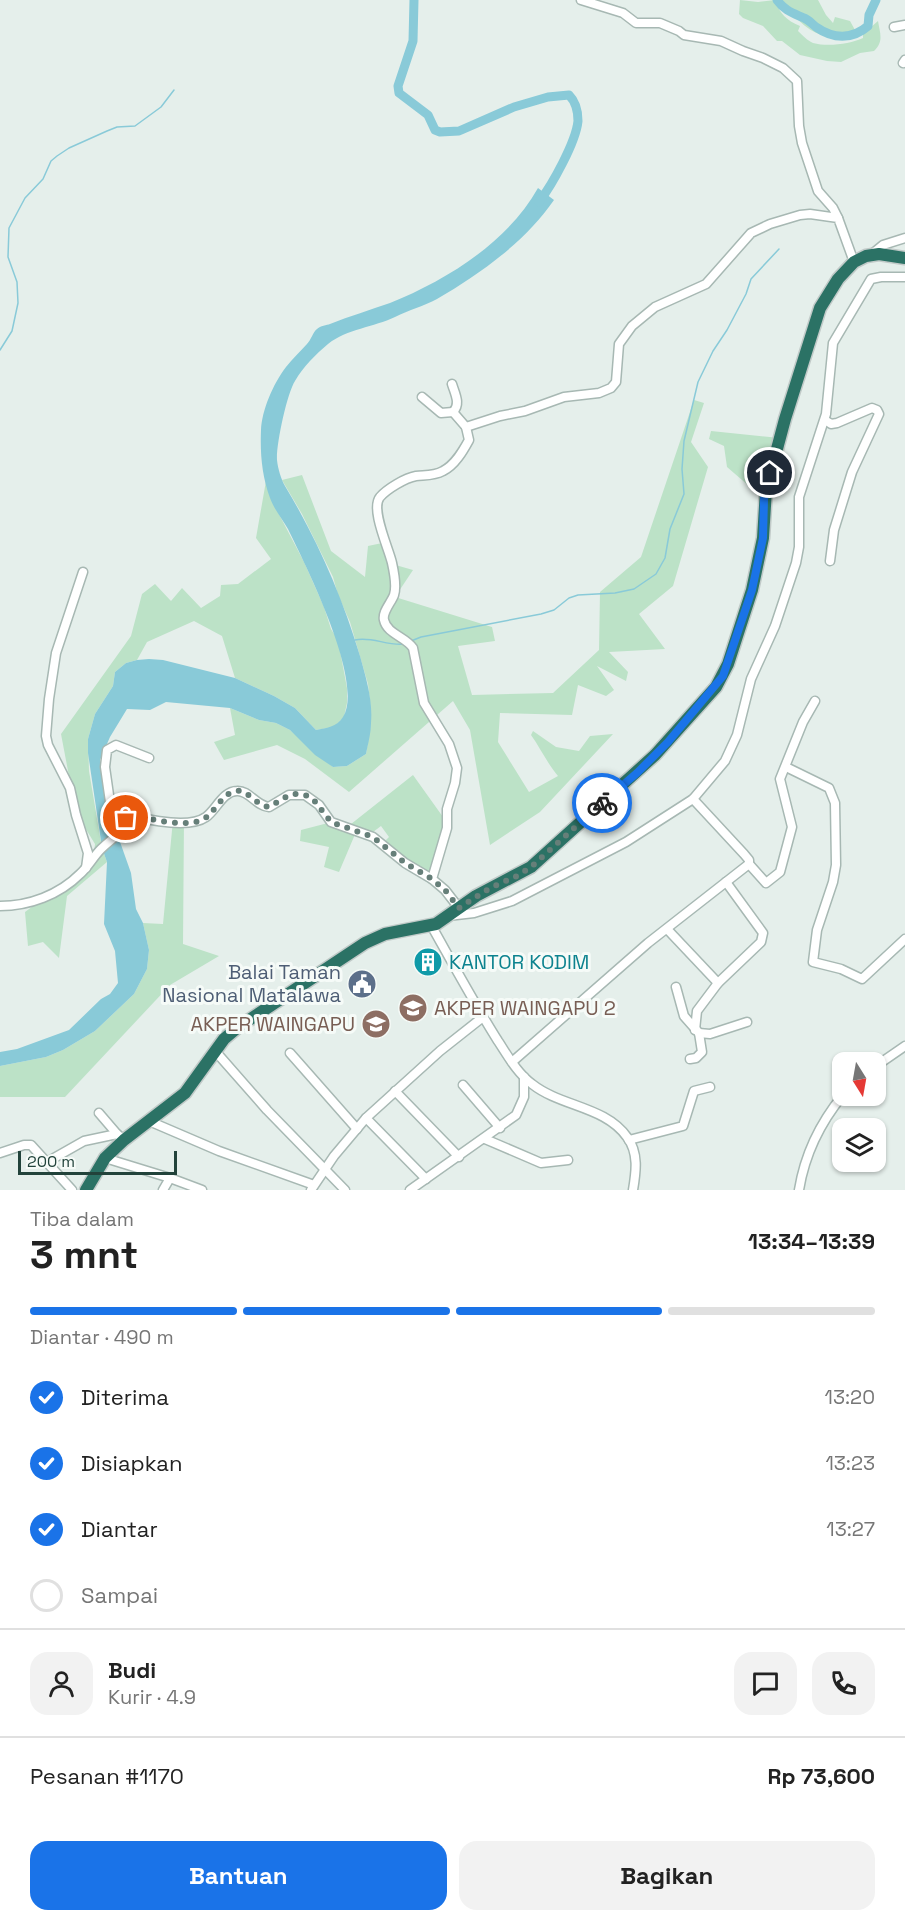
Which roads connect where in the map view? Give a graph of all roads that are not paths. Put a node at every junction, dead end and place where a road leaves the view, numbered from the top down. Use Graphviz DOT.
graph roads {
  1 [pos="581,0"];
  2 [pos="905,26"];
  3 [pos="894,27"];
  4 [pos="838,218"];
  5 [pos="905,238"];
  6 [pos="872,255"];
  7 [pos="905,258"];
  8 [pos="854,262"];
  9 [pos="905,277"];
  10 [pos="452,384"];
  11 [pos="422,397"];
  12 [pos="453,412"];
  13 [pos="825,420"];
  14 [pos="466,427"];
  15 [pos="831,561"];
  16 [pos="83,572"];
  17 [pos="815,701"];
  18 [pos="149,758"];
  19 [pos="786,767"];
  20 [pos="693,799"];
  21 [pos="127,813"];
  22 [pos="749,864"];
  23 [pos="86,867"];
  24 [pos="432,879"];
  25 [pos="726,882"];
  26 [pos="0,906"];
  27 [pos="459,908"];
  28 [pos="447,916"];
  29 [pos="431,925"];
  30 [pos="667,929"];
  31 [pos="905,939"];
  32 [pos="718,982"];
  33 [pos="676,987"];
  34 [pos="697,1011"];
  35 [pos="684,1016"];
  36 [pos="483,1017"];
  37 [pos="747,1022"];
  38 [pos="697,1031"];
  39 [pos="905,1046"];
  40 [pos="216,1052"];
  41 [pos="290,1053"];
  42 [pos="690,1059"];
  43 [pos="886,1059"];
  44 [pos="512,1062"];
  45 [pos="524,1077"];
  46 [pos="463,1085"];
  47 [pos="710,1087"];
  48 [pos="395,1091"];
  49 [pos="547,1095"];
  50 [pos="523,1102"];
  51 [pos="834,1106"];
  52 [pos="99,1113"];
  53 [pos="366,1118"];
  54 [pos="149,1120"];
  55 [pos="500,1128"];
  56 [pos="357,1129"];
  57 [pos="121,1137"];
  58 [pos="485,1139"];
  59 [pos="629,1140"];
  60 [pos="0,1153"];
  61 [pos="459,1157"];
  62 [pos="105,1158"];
  63 [pos="568,1160"];
  64 [pos="47,1162"];
  65 [pos="324,1169"];
  66 [pos="170,1178"];
  67 [pos="426,1179"];
  68 [pos="312,1188"];
  69 [pos="72,1190"];
  70 [pos="86,1190"];
  71 [pos="163,1190"];
  72 [pos="202,1190"];
  73 [pos="345,1190"];
  74 [pos="410,1190"];
  75 [pos="633,1190"];
  76 [pos="799,1190"];
  1 -- 4 [label="street"];
  2 -- 3 [label="street"];
  4 -- 8 [label="street"];
  4 -- 14 [label="street"];
  5 -- 6 [label="street"];
  6 -- 7 [label="highway"];
  6 -- 8 [label="highway"];
  8 -- 27 [label="highway"];
  9 -- 13 [label="street"];
  10 -- 12 [label="street"];
  11 -- 12 [label="street"];
  12 -- 14 [label="street"];
  13 -- 15 [label="street"];
  13 -- 20 [label="street"];
  14 -- 24 [label="street"];
  16 -- 23 [label="street"];
  17 -- 19 [label="street"];
  18 -- 21 [label="street"];
  19 -- 22 [label="street"];
  19 -- 31 [label="street"];
  20 -- 22 [label="street"];
  20 -- 28 [label="street"];
  21 -- 23 [label="street"];
  21 -- 24 [label="street"];
  22 -- 25 [label="street"];
  23 -- 26 [label="street"];
  24 -- 27 [label="street"];
  25 -- 30 [label="street"];
  25 -- 32 [label="street"];
  27 -- 28 [label="highway"];
  28 -- 29 [label="highway"];
  29 -- 36 [label="street"];
  29 -- 40 [label="highway"];
  30 -- 32 [label="street"];
  30 -- 44 [label="street"];
  32 -- 34 [label="street"];
  33 -- 35 [label="street"];
  34 -- 35 [label="street"];
  34 -- 38 [label="street"];
  35 -- 38 [label="street"];
  36 -- 44 [label="street"];
  36 -- 48 [label="street"];
  37 -- 38 [label="street"];
  38 -- 42 [label="street"];
  39 -- 43 [label="street"];
  40 -- 54 [label="highway"];
  40 -- 65 [label="street"];
  41 -- 56 [label="street"];
  44 -- 45 [label="street"];
  45 -- 49 [label="street"];
  45 -- 50 [label="street"];
  46 -- 55 [label="street"];
  47 -- 59 [label="street"];
  48 -- 53 [label="street"];
  48 -- 61 [label="street"];
  49 -- 50 [label="street"];
  49 -- 59 [label="street"];
  50 -- 55 [label="street"];
  51 -- 76 [label="street"];
  52 -- 57 [label="street"];
  53 -- 56 [label="street"];
  53 -- 67 [label="street"];
  54 -- 57 [label="highway"];
  54 -- 68 [label="street"];
  55 -- 58 [label="street"];
  56 -- 65 [label="street"];
  57 -- 62 [label="highway"];
  57 -- 64 [label="street"];
  58 -- 61 [label="street"];
  58 -- 63 [label="street"];
  59 -- 75 [label="street"];
  60 -- 64 [label="street"];
  61 -- 67 [label="street"];
  62 -- 66 [label="street"];
  62 -- 70 [label="highway"];
  64 -- 69 [label="street"];
  65 -- 68 [label="street"];
  65 -- 73 [label="street"];
  66 -- 71 [label="street"];
  66 -- 72 [label="street"];
  67 -- 74 [label="street"];
}
